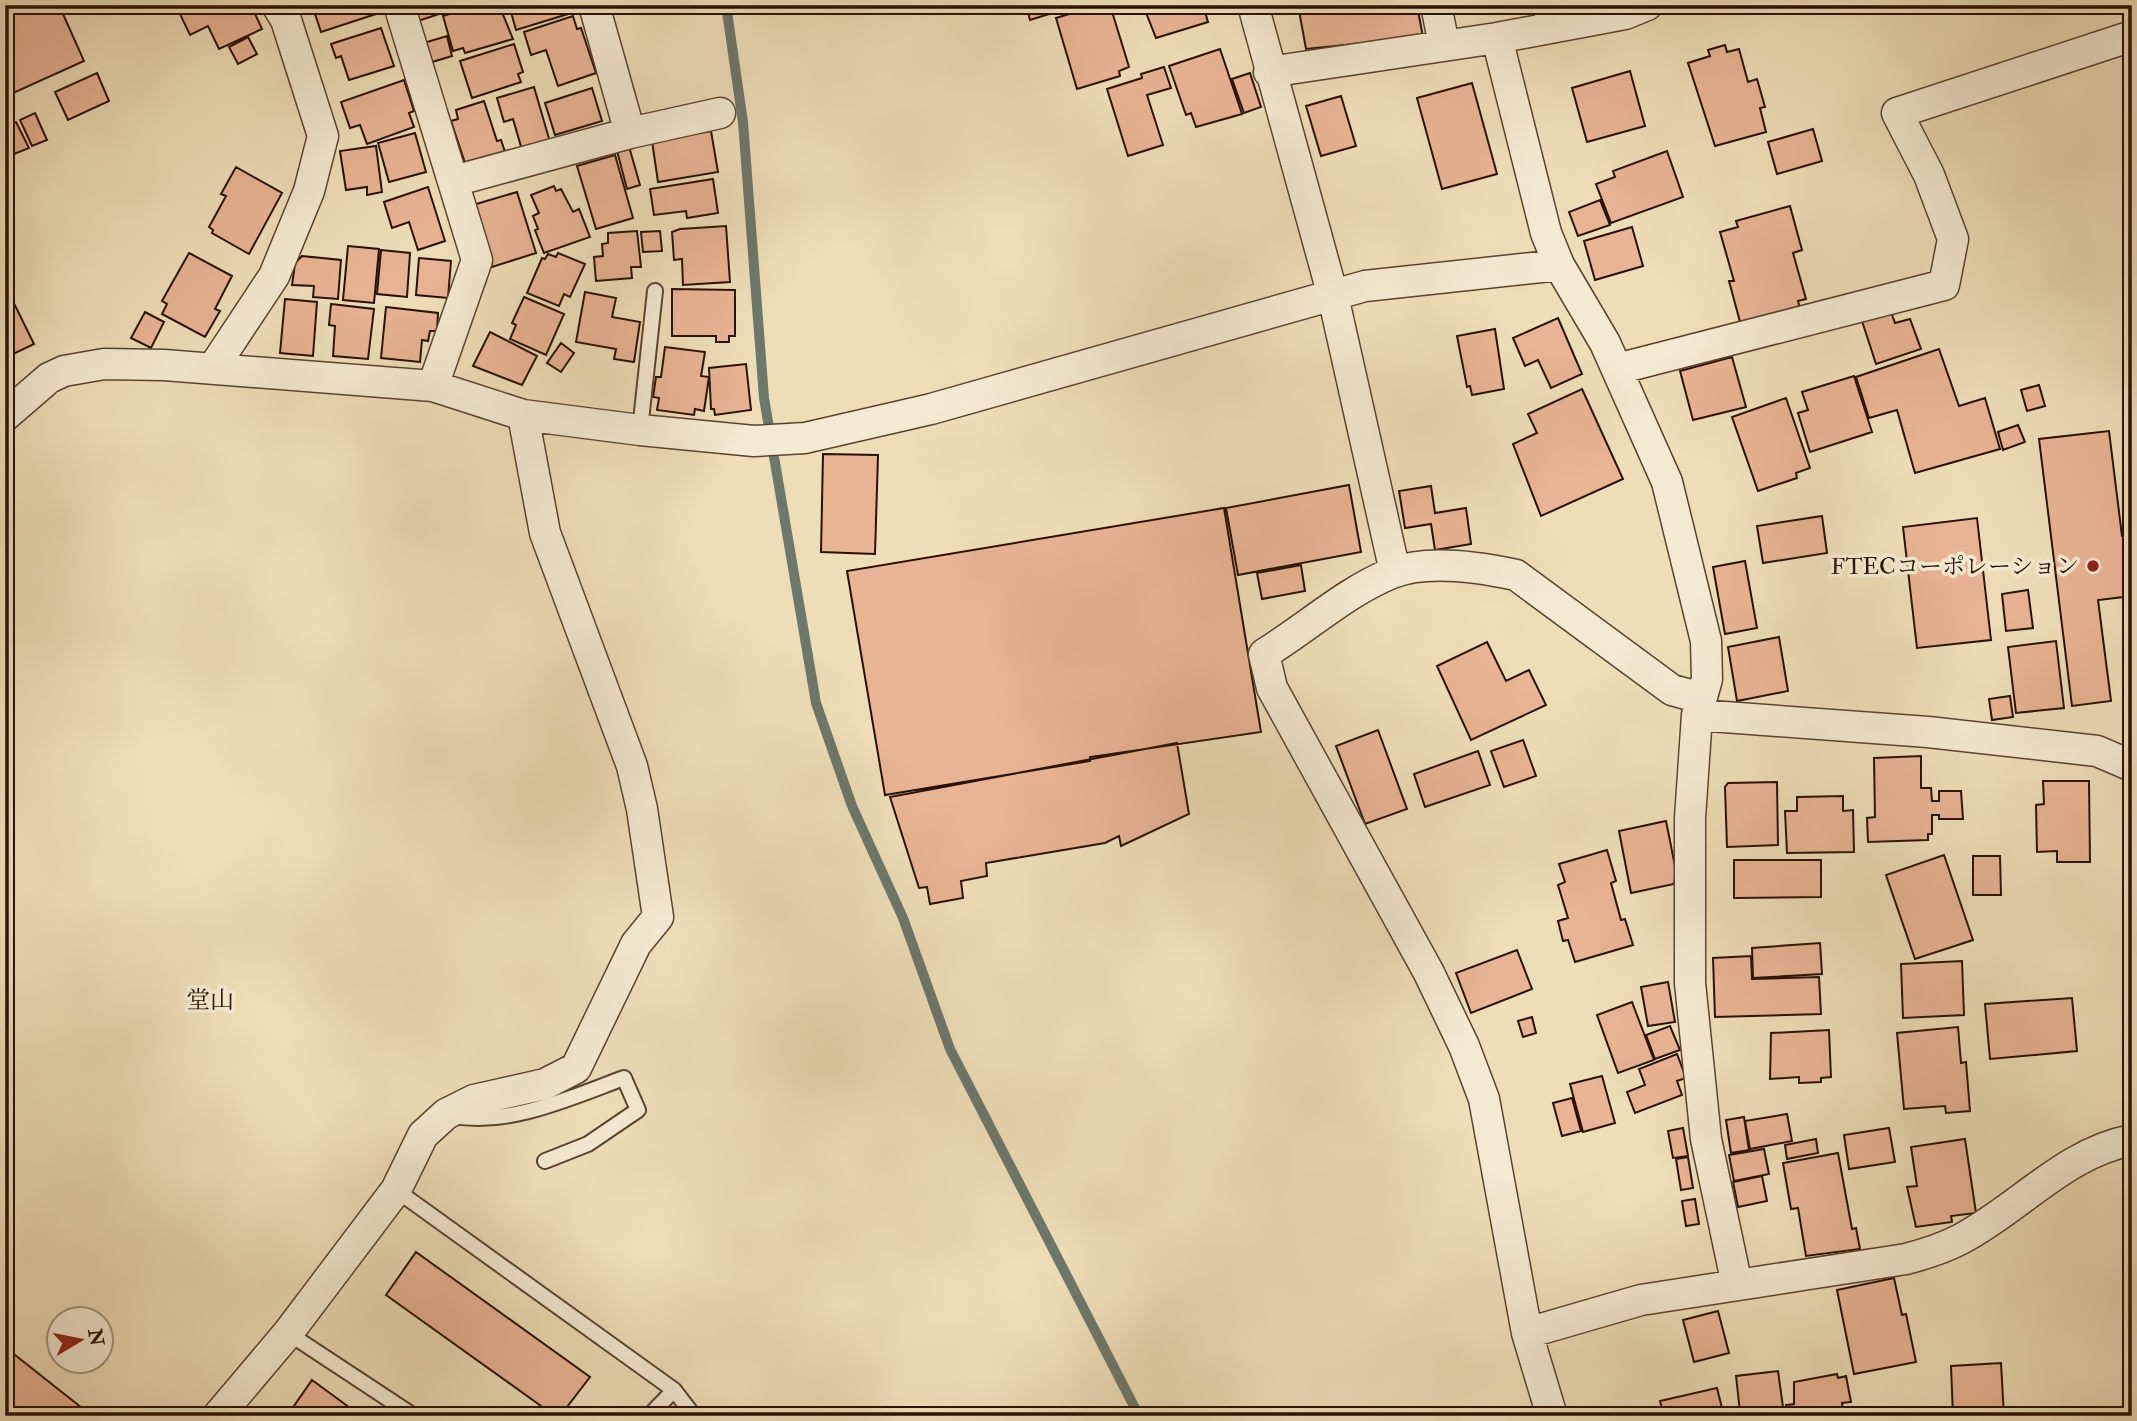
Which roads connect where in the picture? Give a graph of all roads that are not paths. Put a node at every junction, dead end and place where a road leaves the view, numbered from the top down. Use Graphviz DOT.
graph roads {
  1 [pos="277,5"];
  2 [pos="399,5"];
  3 [pos="594,5"];
  4 [pos="1253,5"];
  5 [pos="1436,5"];
  6 [pos="1647,5"];
  7 [pos="1543,17"];
  8 [pos="2132,36"];
  9 [pos="1497,38"];
  10 [pos="1444,45"];
  11 [pos="1269,72"];
  12 [pos="720,113"];
  13 [pos="630,133"];
  14 [pos="454,181"];
  15 [pos="1559,265"];
  16 [pos="655,291"];
  17 [pos="1333,296"];
  18 [pos="213,368"];
  19 [pos="1618,369"];
  20 [pos="433,386"];
  21 [pos="523,415"];
  22 [pos="5,416"];
  23 [pos="640,430"];
  24 [pos="1395,572"];
  25 [pos="1699,707"];
  26 [pos="2132,766"];
  27 [pos="446,1114"];
  28 [pos="2132,1140"];
  29 [pos="545,1161"];
  30 [pos="396,1190"];
  31 [pos="1737,1285"];
  32 [pos="288,1333"];
  33 [pos="1527,1333"];
  34 [pos="674,1390"];
  35 [pos="219,1416"];
  36 [pos="414,1416"];
  37 [pos="649,1416"];
  38 [pos="694,1416"];
  39 [pos="1552,1416"];
  1 -- 18 [label="street"];
  2 -- 14 [label="street"];
  3 -- 13 [label="street"];
  4 -- 11 [label="street"];
  5 -- 10 [label="street"];
  6 -- 7 [label="street"];
  7 -- 9 [label="street"];
  8 -- 19 [label="street"];
  9 -- 10 [label="street"];
  9 -- 15 [label="street"];
  10 -- 11 [label="street"];
  11 -- 17 [label="street"];
  12 -- 13 [label="street"];
  13 -- 14 [label="street"];
  14 -- 20 [label="street"];
  15 -- 17 [label="street"];
  15 -- 19 [label="street"];
  16 -- 23 [label="lane"];
  17 -- 23 [label="street"];
  17 -- 24 [label="street"];
  18 -- 20 [label="street"];
  18 -- 22 [label="street"];
  19 -- 25 [label="street"];
  20 -- 21 [label="street"];
  21 -- 23 [label="street"];
  21 -- 27 [label="street"];
  24 -- 25 [label="street"];
  24 -- 33 [label="street"];
  25 -- 26 [label="street"];
  25 -- 31 [label="street"];
  27 -- 29 [label="lane"];
  27 -- 30 [label="street"];
  28 -- 31 [label="street"];
  30 -- 32 [label="street"];
  30 -- 34 [label="lane"];
  31 -- 33 [label="street"];
  32 -- 35 [label="street"];
  32 -- 36 [label="lane"];
  33 -- 39 [label="street"];
  34 -- 37 [label="lane"];
  34 -- 38 [label="lane"];
}
